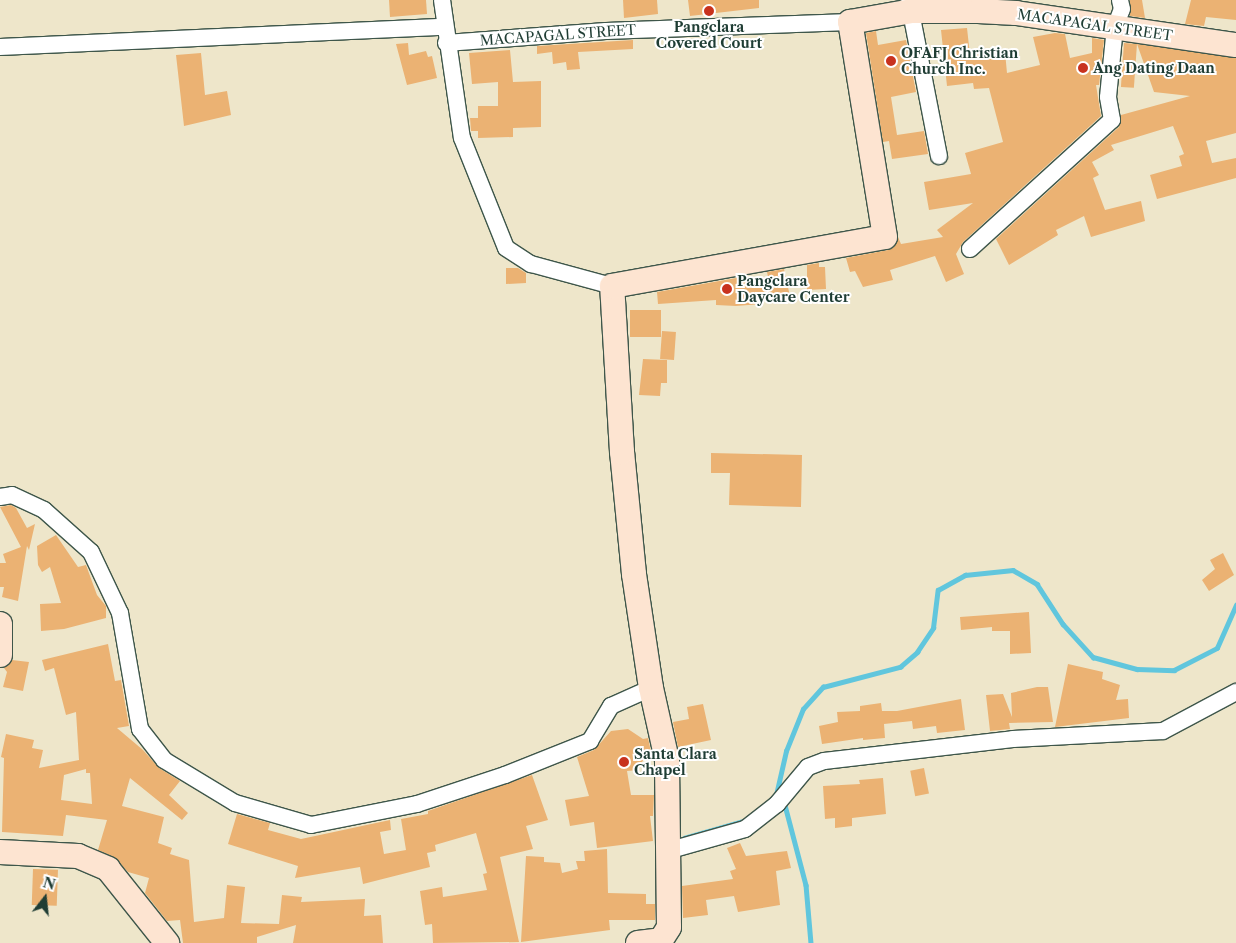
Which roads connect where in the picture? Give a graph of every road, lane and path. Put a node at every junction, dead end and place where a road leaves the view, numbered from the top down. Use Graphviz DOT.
graph roads {
  1 [pos="442,0"];
  2 [pos="1120,0"];
  3 [pos="910,5"];
  4 [pos="850,22"];
  5 [pos="444,27"];
  6 [pos="1115,27"];
  7 [pos="446,44"];
  8 [pos="1236,46"];
  9 [pos="0,47"];
  10 [pos="939,156"];
  11 [pos="970,249"];
  12 [pos="612,286"];
  13 [pos="0,497"];
  14 [pos="0,624"];
  15 [pos="0,655"];
  16 [pos="651,688"];
  17 [pos="1236,692"];
  18 [pos="667,851"];
  19 [pos="0,852"];
  20 [pos="167,943"];
  21 [pos="638,943"];
  1 -- 5 [label="street"];
  2 -- 6 [label="street"];
  3 -- 4 [label="street, MACAPAGAL STREET"];
  3 -- 6 [label="street, MACAPAGAL STREET"];
  3 -- 10 [label="street"];
  4 -- 7 [label="street, MACAPAGAL STREET"];
  4 -- 12 [label="street"];
  5 -- 7 [label="street"];
  5 -- 9 [label="street"];
  6 -- 8 [label="street, MACAPAGAL STREET"];
  6 -- 11 [label="street"];
  7 -- 12 [label="street"];
  12 -- 16 [label="street"];
  13 -- 16 [label="street"];
  14 -- 15 [label="street"];
  16 -- 18 [label="street"];
  17 -- 18 [label="street"];
  18 -- 21 [label="street"];
  19 -- 20 [label="street"];
}
